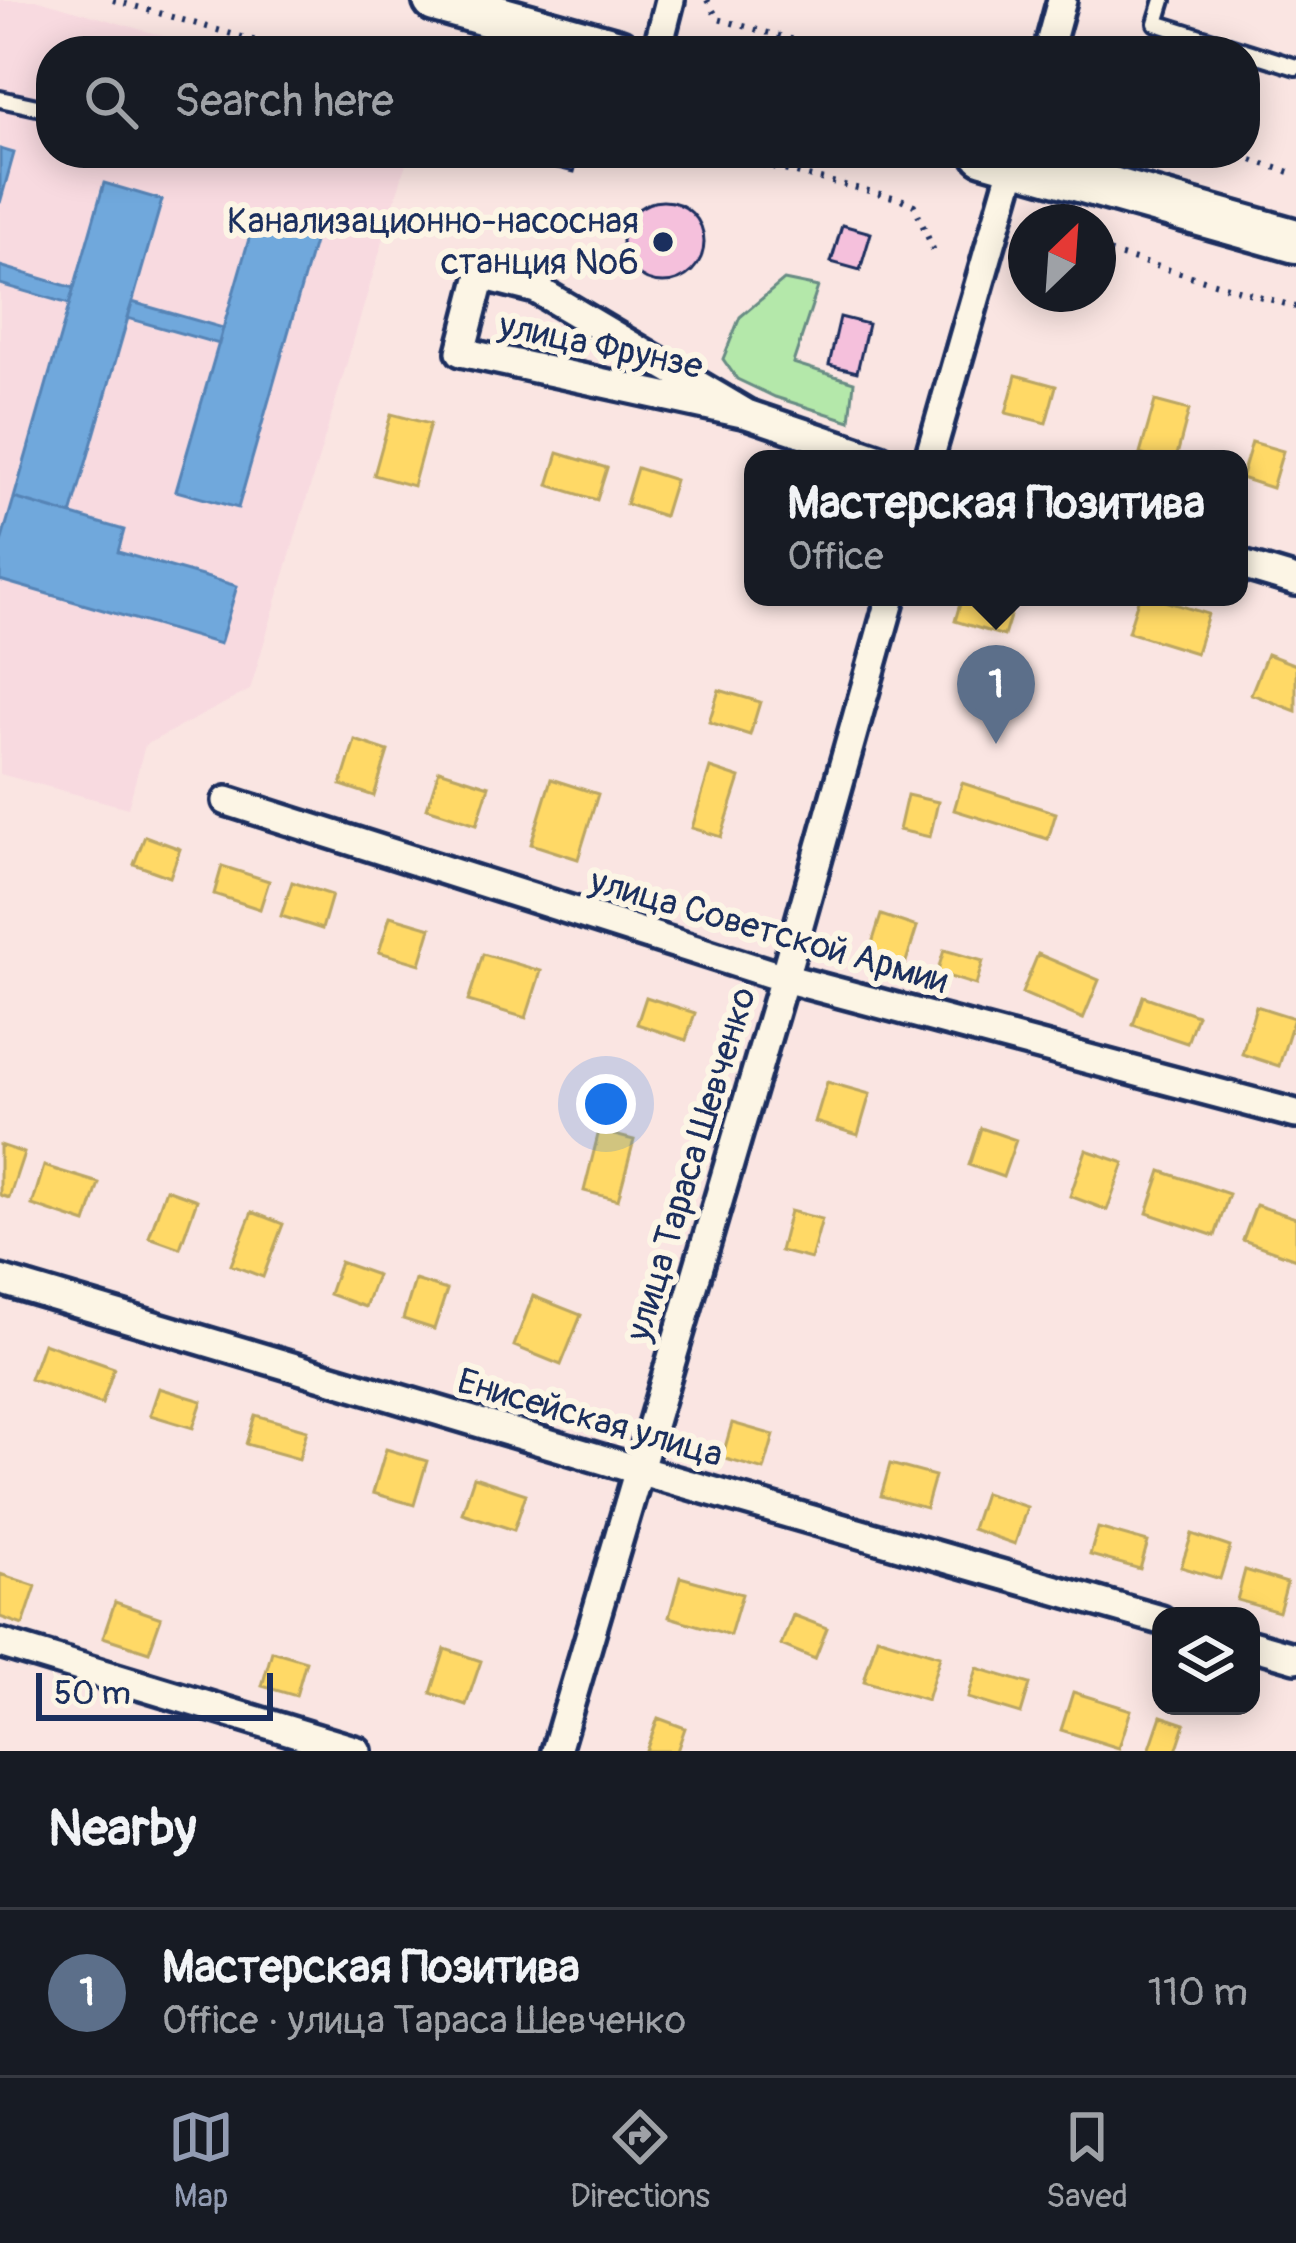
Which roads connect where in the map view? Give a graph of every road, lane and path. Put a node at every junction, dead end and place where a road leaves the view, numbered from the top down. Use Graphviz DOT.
graph roads {
  1 [pos="112,0"];
  2 [pos="435,0"];
  3 [pos="670,0"];
  4 [pos="707,0"];
  5 [pos="1062,0"];
  6 [pos="1162,0"];
  7 [pos="238,36"];
  8 [pos="563,36"];
  9 [pos="661,36"];
  10 [pos="778,36"];
  11 [pos="1052,36"];
  12 [pos="1197,36"];
  13 [pos="1260,56"];
  14 [pos="1296,67"];
  15 [pos="0,99"];
  16 [pos="36,107"];
  17 [pos="1260,163"];
  18 [pos="776,168"];
  19 [pos="1002,168"];
  20 [pos="1046,168"];
  21 [pos="1296,174"];
  22 [pos="1296,241"];
  23 [pos="1116,254"];
  24 [pos="936,256"];
  25 [pos="1296,308"];
  26 [pos="747,414"];
  27 [pos="853,450"];
  28 [pos="931,450"];
  29 [pos="1248,567"];
  30 [pos="1296,580"];
  31 [pos="888,606"];
  32 [pos="227,801"];
  33 [pos="784,978"];
  34 [pos="1296,1114"];
  35 [pos="0,1280"];
  36 [pos="638,1470"];
  37 [pos="1152,1617"];
  38 [pos="0,1643"];
  39 [pos="1260,1648"];
  40 [pos="1296,1658"];
  41 [pos="357,1751"];
  42 [pos="556,1751"];
  1 -- 7 [label="path"];
  2 -- 8 [label="main road"];
  3 -- 9 [label="street"];
  4 -- 10 [label="path"];
  5 -- 11 [label="street"];
  6 -- 12 [label="lane"];
  13 -- 14 [label="lane"];
  15 -- 16 [label="lane"];
  17 -- 21 [label="path"];
  18 -- 24 [label="path"];
  19 -- 28 [label="street"];
  20 -- 22 [label="main road"];
  23 -- 25 [label="path"];
  26 -- 26 [label="street, улица Фрунзе"];
  26 -- 27 [label="street, улица Фрунзе"];
  29 -- 30 [label="street"];
  31 -- 33 [label="street, улица Тараса Шевченко"];
  32 -- 33 [label="street, улица Советской Армии"];
  33 -- 34 [label="street, улица Советской Армии"];
  33 -- 36 [label="street, улица Тараса Шевченко"];
  35 -- 36 [label="street, Енисейская улица"];
  36 -- 37 [label="street, Енисейская улица"];
  36 -- 42 [label="street, улица Тараса Шевченко"];
  38 -- 41 [label="street"];
  39 -- 40 [label="street"];
}
